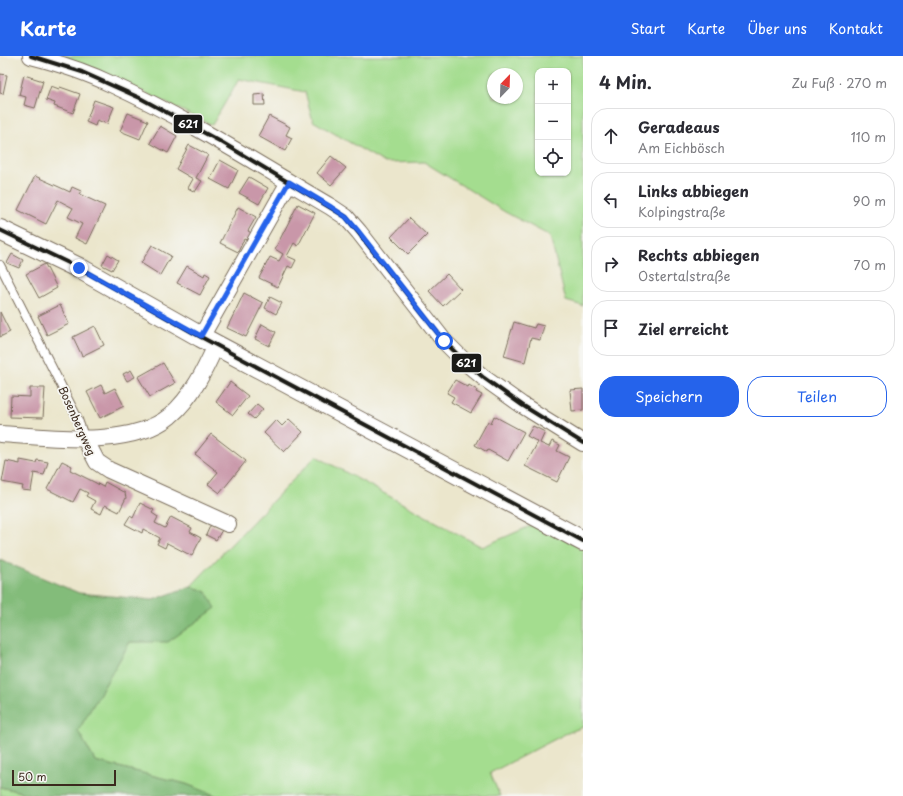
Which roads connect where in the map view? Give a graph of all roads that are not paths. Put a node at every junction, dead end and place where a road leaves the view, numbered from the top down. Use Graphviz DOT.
graph roads {
  1 [pos="31,56"];
  2 [pos="289,182"];
  3 [pos="0,230"];
  4 [pos="1,270"];
  5 [pos="209,341"];
  6 [pos="0,434"];
  7 [pos="85,439"];
  8 [pos="583,443"];
  9 [pos="228,524"];
  10 [pos="583,541"];
  1 -- 2 [label="street"];
  2 -- 5 [label="street"];
  2 -- 8 [label="street"];
  3 -- 5 [label="street"];
  4 -- 7 [label="lane, Bosenbergweg"];
  5 -- 7 [label="street"];
  5 -- 10 [label="street"];
  6 -- 7 [label="street"];
  7 -- 9 [label="street, Bosenbergweg"];
}
